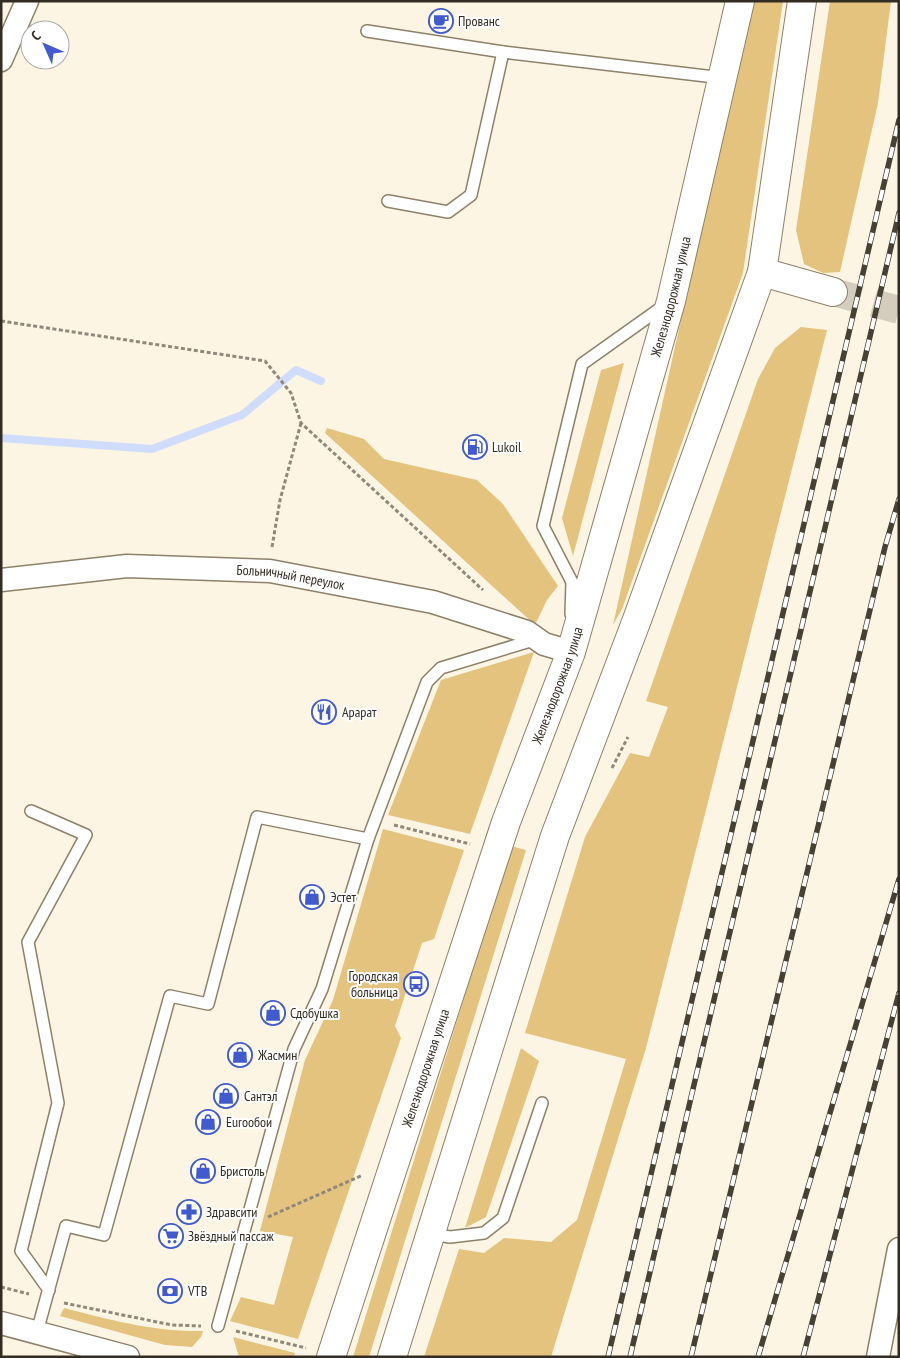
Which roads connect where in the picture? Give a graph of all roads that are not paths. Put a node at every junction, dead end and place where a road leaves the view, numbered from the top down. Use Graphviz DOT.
graph roads {
  1 [pos="27,1"];
  2 [pos="740,1"];
  3 [pos="802,1"];
  4 [pos="367,31"];
  5 [pos="503,52"];
  6 [pos="1,60"];
  7 [pos="723,78"];
  8 [pos="388,201"];
  9 [pos="762,272"];
  10 [pos="833,292"];
  11 [pos="671,301"];
  12 [pos="1,580"];
  13 [pos="537,639"];
  14 [pos="571,652"];
  15 [pos="31,811"];
  16 [pos="368,839"];
  17 [pos="542,1103"];
  18 [pos="431,1234"];
  19 [pos="899,1249"];
  20 [pos="48,1295"];
  21 [pos="1,1323"];
  22 [pos="218,1326"];
  23 [pos="884,1326"];
  24 [pos="38,1332"];
  25 [pos="319,1352"];
  26 [pos="128,1357"];
  27 [pos="392,1357"];
  28 [pos="878,1357"];
  29 [pos="896,1357"];
  1 -- 6 [label="street"];
  2 -- 7 [label="main road, Железнодорожная улица"];
  3 -- 9 [label="main road"];
  4 -- 5 [label="lane"];
  5 -- 7 [label="lane"];
  5 -- 8 [label="lane"];
  7 -- 11 [label="main road, Железнодорожная улица"];
  9 -- 10 [label="main road"];
  9 -- 18 [label="main road"];
  11 -- 14 [label="main road, Железнодорожная улица"];
  11 -- 14 [label="lane"];
  12 -- 13 [label="street, Больничный переулок"];
  13 -- 14 [label="street, Больничный переулок"];
  13 -- 16 [label="lane"];
  14 -- 25 [label="main road, Железнодорожная улица"];
  15 -- 20 [label="lane"];
  16 -- 20 [label="lane"];
  16 -- 22 [label="lane"];
  17 -- 18 [label="lane"];
  18 -- 27 [label="main road"];
  19 -- 23 [label="street"];
  20 -- 24 [label="lane"];
  21 -- 24 [label="street"];
  23 -- 28 [label="street"];
  23 -- 29 [label="street"];
  24 -- 26 [label="street"];
}
